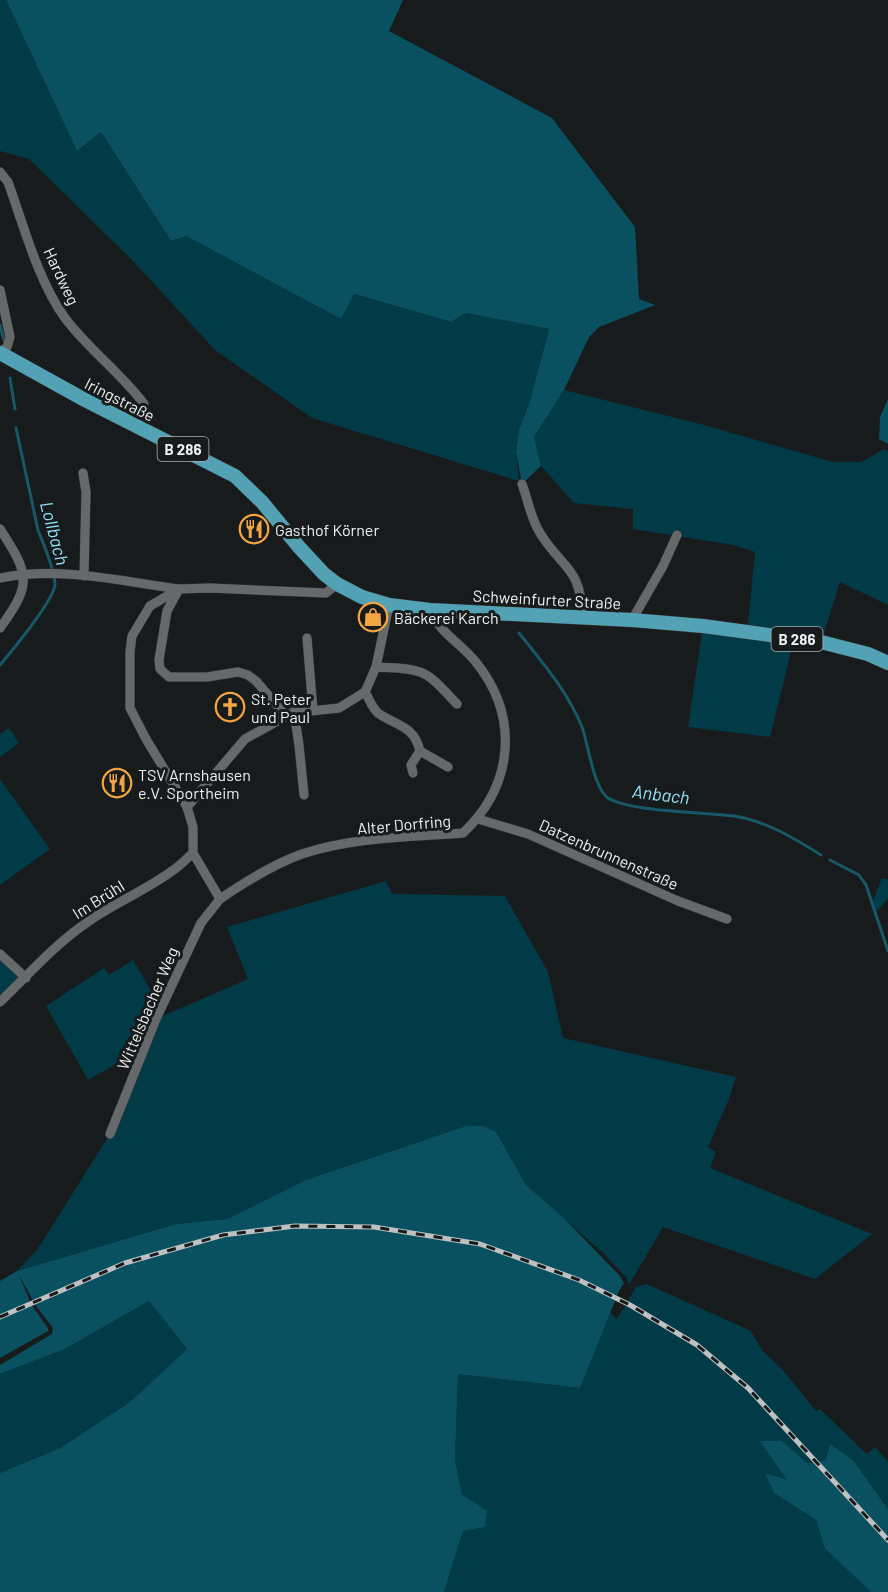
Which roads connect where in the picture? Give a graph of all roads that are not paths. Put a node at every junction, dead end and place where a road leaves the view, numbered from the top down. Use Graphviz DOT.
graph roads {
  1 [pos="0,172"];
  2 [pos="0,290"];
  3 [pos="0,353"];
  4 [pos="144,404"];
  5 [pos="83,473"];
  6 [pos="522,484"];
  7 [pos="0,529"];
  8 [pos="677,535"];
  9 [pos="25,574"];
  10 [pos="84,576"];
  11 [pos="0,578"];
  12 [pos="337,584"];
  13 [pos="178,589"];
  14 [pos="389,605"];
  15 [pos="430,610"];
  16 [pos="582,618"];
  17 [pos="632,620"];
  18 [pos="0,628"];
  19 [pos="307,638"];
  20 [pos="888,663"];
  21 [pos="376,667"];
  22 [pos="365,692"];
  23 [pos="457,704"];
  24 [pos="313,710"];
  25 [pos="290,714"];
  26 [pos="420,751"];
  27 [pos="448,767"];
  28 [pos="412,773"];
  29 [pos="304,795"];
  30 [pos="187,807"];
  31 [pos="478,819"];
  32 [pos="193,853"];
  33 [pos="220,899"];
  34 [pos="727,919"];
  35 [pos="0,954"];
  36 [pos="26,978"];
  37 [pos="0,1002"];
  38 [pos="110,1134"];
  1 -- 4 [label="street, Hardweg"];
  2 -- 3 [label="street"];
  3 -- 12 [label="main road, Iringstraße / B 286"];
  5 -- 10 [label="street"];
  6 -- 16 [label="street"];
  7 -- 9 [label="street"];
  8 -- 17 [label="street"];
  9 -- 10 [label="street"];
  9 -- 11 [label="street"];
  9 -- 18 [label="street"];
  10 -- 13 [label="street"];
  12 -- 13 [label="street"];
  12 -- 14 [label="main road, Iringstraße / B 286"];
  13 -- 25 [label="street"];
  13 -- 30 [label="street"];
  14 -- 15 [label="main road, Schweinfurter Straße / B 286"];
  14 -- 21 [label="street"];
  15 -- 16 [label="main road, Schweinfurter Straße / B 286"];
  15 -- 31 [label="street, Alter Dorfring"];
  16 -- 17 [label="main road, Schweinfurter Straße / B 286"];
  17 -- 20 [label="main road, Schweinfurter Straße / B 286"];
  19 -- 24 [label="street"];
  21 -- 22 [label="street"];
  21 -- 23 [label="street"];
  22 -- 24 [label="street"];
  22 -- 26 [label="street"];
  24 -- 25 [label="street"];
  25 -- 29 [label="street"];
  25 -- 30 [label="street"];
  26 -- 27 [label="street"];
  26 -- 28 [label="street"];
  30 -- 32 [label="street"];
  31 -- 33 [label="street, Alter Dorfring"];
  31 -- 34 [label="street, Datzenbrunnenstraße"];
  32 -- 33 [label="street"];
  32 -- 36 [label="street, Im Brühl"];
  33 -- 38 [label="street, Wittelsbacher Weg"];
  35 -- 36 [label="street"];
  36 -- 37 [label="street, Im Brühl"];
}
